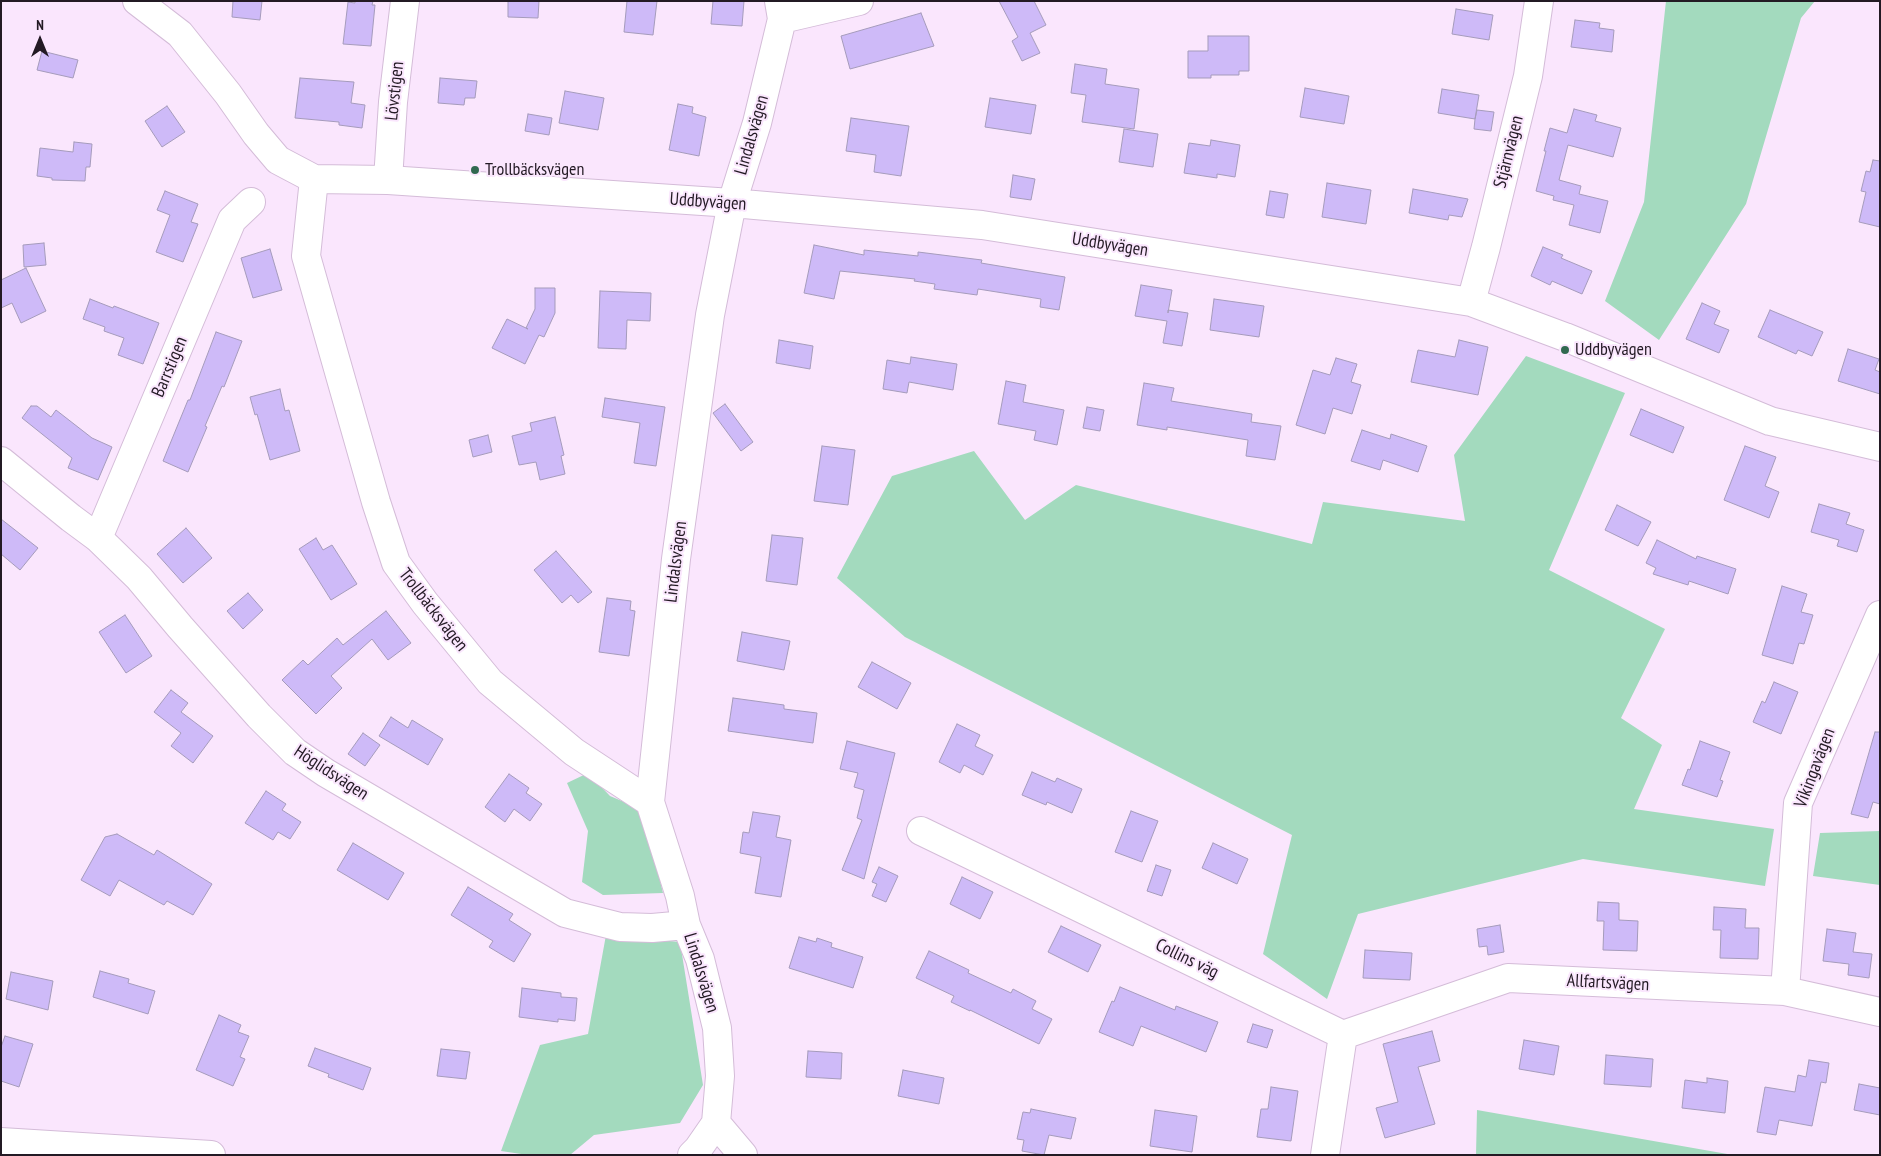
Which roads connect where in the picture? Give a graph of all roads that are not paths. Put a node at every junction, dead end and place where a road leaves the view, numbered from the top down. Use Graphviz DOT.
graph roads {
  1 [pos="137,1"];
  2 [pos="405,1"];
  3 [pos="859,1"];
  4 [pos="1539,1"];
  5 [pos="780,10"];
  6 [pos="314,178"];
  7 [pos="388,180"];
  8 [pos="251,202"];
  9 [pos="732,203"];
  10 [pos="1471,302"];
  11 [pos="1880,447"];
  12 [pos="1,461"];
  13 [pos="98,538"];
  14 [pos="1880,615"];
  15 [pos="650,802"];
  16 [pos="921,831"];
  17 [pos="686,925"];
  18 [pos="1786,991"];
  19 [pos="1880,1012"];
  20 [pos="1342,1035"];
  21 [pos="716,1123"];
  22 [pos="1,1142"];
  23 [pos="211,1155"];
  24 [pos="692,1155"];
  25 [pos="743,1155"];
  26 [pos="1325,1155"];
  1 -- 6 [label="street"];
  2 -- 7 [label="street, Lövstigen"];
  3 -- 5 [label="street"];
  4 -- 10 [label="street, Stjärnvägen"];
  5 -- 9 [label="street, Lindalsvägen"];
  6 -- 7 [label="street, Uddbyvägen"];
  6 -- 15 [label="street, Trollbäcksvägen"];
  7 -- 9 [label="street, Uddbyvägen"];
  8 -- 13 [label="street, Barrstigen"];
  9 -- 10 [label="street, Uddbyvägen"];
  9 -- 15 [label="street, Lindalsvägen"];
  10 -- 11 [label="street, Uddbyvägen"];
  12 -- 13 [label="street, Höglidsvägen"];
  13 -- 17 [label="street, Höglidsvägen"];
  14 -- 18 [label="street, Vikingavägen"];
  15 -- 17 [label="street, Lindalsvägen"];
  16 -- 20 [label="street, Collins väg"];
  17 -- 21 [label="street, Lindalsvägen"];
  18 -- 19 [label="street, Allfartsvägen"];
  18 -- 20 [label="street, Allfartsvägen"];
  20 -- 26 [label="street"];
  21 -- 24 [label="street, Lindalsvägen"];
  21 -- 25 [label="street"];
  22 -- 23 [label="street"];
}
